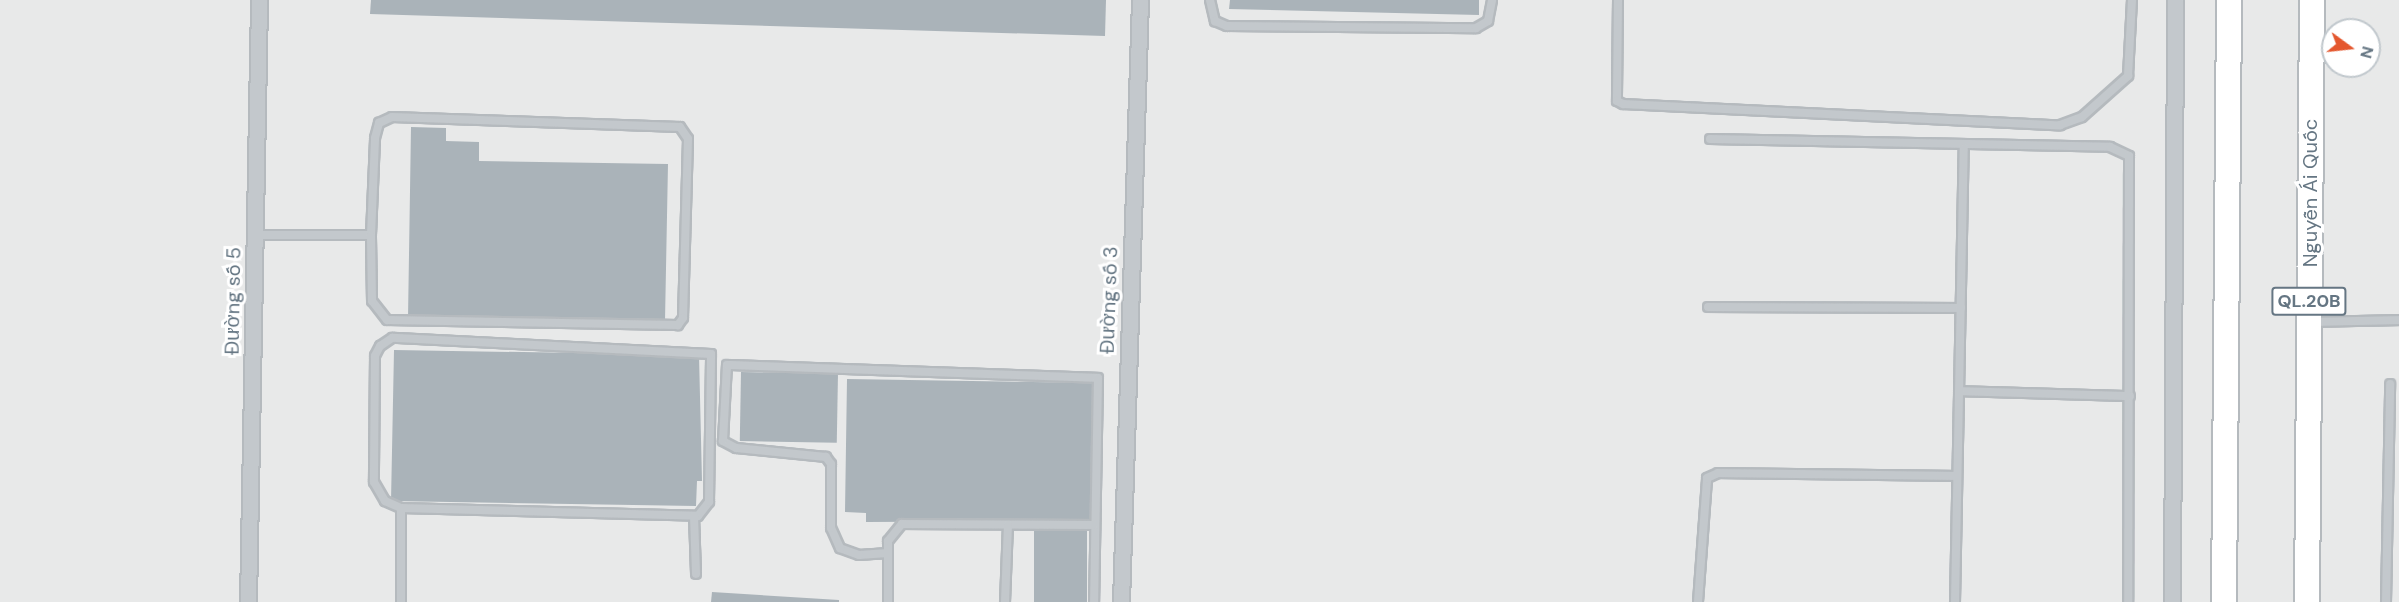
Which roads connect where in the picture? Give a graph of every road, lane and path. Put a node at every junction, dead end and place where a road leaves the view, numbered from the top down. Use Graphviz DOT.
graph roads {
  1 [pos="260,0"];
  2 [pos="1140,0"];
  3 [pos="1210,0"];
  4 [pos="1492,0"];
  5 [pos="1618,0"];
  6 [pos="2132,0"];
  7 [pos="2175,0"];
  8 [pos="2229,0"];
  9 [pos="2312,0"];
  10 [pos="1710,138"];
  11 [pos="1964,148"];
  12 [pos="255,235"];
  13 [pos="371,235"];
  14 [pos="1708,307"];
  15 [pos="1961,308"];
  16 [pos="2399,320"];
  17 [pos="2309,322"];
  18 [pos="2390,384"];
  19 [pos="1959,391"];
  20 [pos="2130,396"];
  21 [pos="1958,476"];
  22 [pos="400,508"];
  23 [pos="694,516"];
  24 [pos="1008,525"];
  25 [pos="1094,525"];
  26 [pos="888,554"];
  27 [pos="696,574"];
  28 [pos="248,602"];
  29 [pos="401,602"];
  30 [pos="888,602"];
  31 [pos="1005,602"];
  32 [pos="1094,602"];
  33 [pos="1121,602"];
  34 [pos="1698,602"];
  35 [pos="1955,602"];
  36 [pos="2128,602"];
  37 [pos="2172,602"];
  38 [pos="2224,602"];
  39 [pos="2307,602"];
  40 [pos="2386,602"];
  1 -- 12 [label="street, Đường số 5"];
  2 -- 33 [label="street, Đường số 3"];
  3 -- 4 [label="lane"];
  5 -- 6 [label="lane"];
  7 -- 37 [label="street"];
  8 -- 38 [label="main road"];
  9 -- 17 [label="main road, Nguyễn Ái Quốc / QL.20B"];
  10 -- 11 [label="lane"];
  11 -- 15 [label="lane"];
  11 -- 20 [label="lane"];
  12 -- 13 [label="lane"];
  12 -- 28 [label="street, Đường số 5"];
  13 -- 13 [label="lane"];
  14 -- 15 [label="lane"];
  15 -- 19 [label="lane"];
  16 -- 17 [label="lane"];
  17 -- 39 [label="main road, Nguyễn Ái Quốc / QL.20B"];
  18 -- 40 [label="lane"];
  19 -- 20 [label="lane"];
  19 -- 21 [label="lane"];
  20 -- 36 [label="lane"];
  21 -- 34 [label="lane"];
  21 -- 35 [label="lane"];
  22 -- 23 [label="lane"];
  22 -- 23 [label="lane"];
  22 -- 29 [label="lane"];
  23 -- 27 [label="lane"];
  24 -- 25 [label="lane"];
  24 -- 26 [label="lane"];
  24 -- 31 [label="lane"];
  25 -- 26 [label="lane"];
  25 -- 32 [label="lane"];
  26 -- 30 [label="lane"];
}
